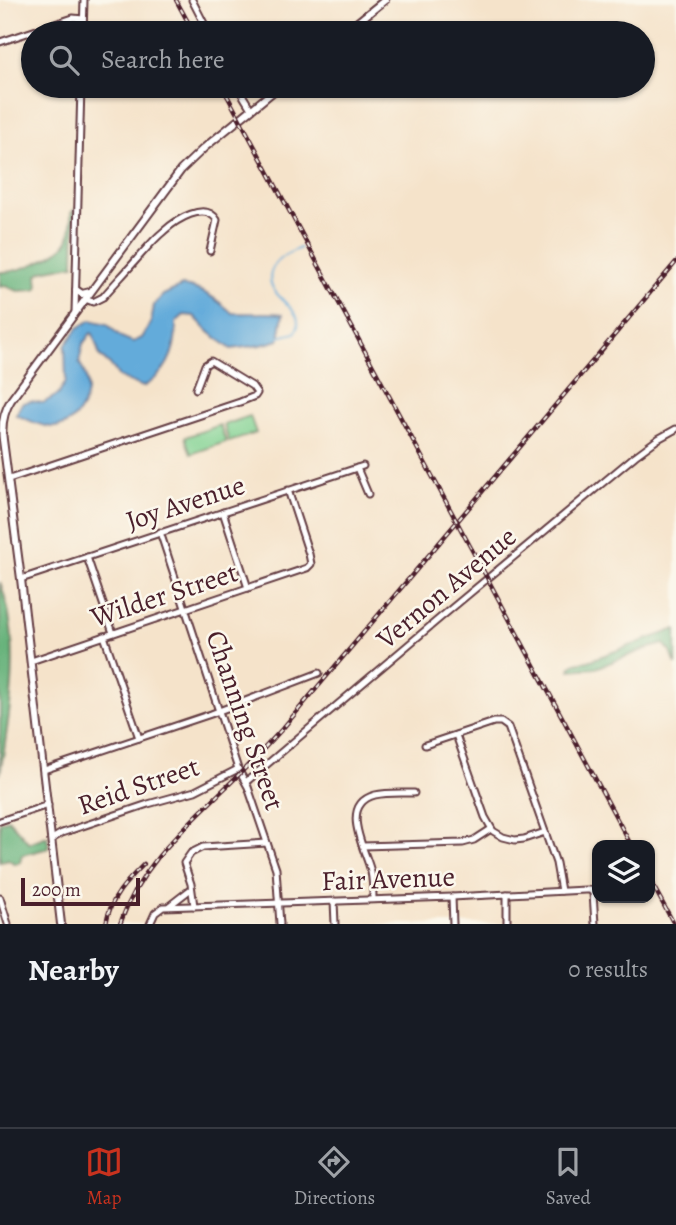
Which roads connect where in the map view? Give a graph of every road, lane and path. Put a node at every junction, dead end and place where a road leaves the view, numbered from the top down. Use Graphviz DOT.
graph roads {
  1 [pos="84,0"];
  2 [pos="191,0"];
  3 [pos="386,0"];
  4 [pos="83,19"];
  5 [pos="64,21"];
  6 [pos="202,21"];
  7 [pos="359,21"];
  8 [pos="21,35"];
  9 [pos="0,42"];
  10 [pos="81,98"];
  11 [pos="244,98"];
  12 [pos="266,98"];
  13 [pos="251,110"];
  14 [pos="210,251"];
  15 [pos="76,290"];
  16 [pos="87,296"];
  17 [pos="75,312"];
  18 [pos="196,389"];
  19 [pos="676,429"];
  20 [pos="9,479"];
  21 [pos="288,490"];
  22 [pos="368,494"];
  23 [pos="223,512"];
  24 [pos="160,532"];
  25 [pos="87,556"];
  26 [pos="21,579"];
  27 [pos="248,588"];
  28 [pos="185,609"];
  29 [pos="113,633"];
  30 [pos="104,636"];
  31 [pos="31,661"];
  32 [pos="318,674"];
  33 [pos="219,711"];
  34 [pos="456,735"];
  35 [pos="139,738"];
  36 [pos="425,745"];
  37 [pos="238,769"];
  38 [pos="44,770"];
  39 [pos="246,782"];
  40 [pos="414,793"];
  41 [pos="48,805"];
  42 [pos="0,821"];
  43 [pos="491,829"];
  44 [pos="545,832"];
  45 [pos="52,839"];
  46 [pos="267,843"];
  47 [pos="363,846"];
  48 [pos="191,888"];
  49 [pos="561,891"];
  50 [pos="506,894"];
  51 [pos="452,897"];
  52 [pos="373,899"];
  53 [pos="334,901"];
  54 [pos="1,903"];
  55 [pos="279,903"];
  56 [pos="194,906"];
  57 [pos="167,907"];
  58 [pos="8,924"];
  59 [pos="61,924"];
  60 [pos="150,924"];
  61 [pos="280,924"];
  62 [pos="335,924"];
  63 [pos="453,924"];
  64 [pos="507,924"];
  65 [pos="595,924"];
  1 -- 4 [label="street"];
  2 -- 6 [label="street"];
  3 -- 7 [label="main road"];
  4 -- 5 [label="street"];
  8 -- 9 [label="street"];
  10 -- 15 [label="street"];
  11 -- 13 [label="street"];
  12 -- 13 [label="main road"];
  13 -- 16 [label="main road"];
  14 -- 16 [label="street"];
  15 -- 16 [label="main road"];
  15 -- 17 [label="street"];
  16 -- 17 [label="main road"];
  17 -- 20 [label="main road"];
  18 -- 20 [label="street"];
  19 -- 39 [label="street, Vernon Avenue"];
  20 -- 26 [label="main road"];
  21 -- 22 [label="street, Joy Avenue"];
  21 -- 23 [label="street, Joy Avenue"];
  21 -- 27 [label="street, Wilder Street"];
  23 -- 24 [label="street, Joy Avenue"];
  23 -- 27 [label="street"];
  24 -- 25 [label="street, Joy Avenue"];
  24 -- 28 [label="street, Channing Street"];
  25 -- 26 [label="street, Joy Avenue"];
  25 -- 29 [label="street"];
  26 -- 31 [label="main road"];
  27 -- 28 [label="street, Wilder Street"];
  28 -- 29 [label="street, Wilder Street"];
  28 -- 33 [label="street, Channing Street"];
  29 -- 30 [label="street, Wilder Street"];
  30 -- 31 [label="street, Wilder Street"];
  30 -- 35 [label="street"];
  31 -- 38 [label="main road"];
  32 -- 33 [label="street"];
  33 -- 35 [label="street"];
  33 -- 37 [label="street, Channing Street"];
  34 -- 36 [label="street"];
  34 -- 43 [label="street"];
  34 -- 44 [label="street"];
  35 -- 38 [label="street"];
  37 -- 39 [label="street, Channing Street"];
  37 -- 45 [label="street, Reid Street"];
  38 -- 41 [label="main road"];
  39 -- 46 [label="street, Channing Street"];
  40 -- 47 [label="street"];
  41 -- 42 [label="street"];
  41 -- 45 [label="main road"];
  43 -- 44 [label="street"];
  43 -- 47 [label="street"];
  44 -- 49 [label="street"];
  45 -- 59 [label="main road"];
  46 -- 48 [label="street"];
  46 -- 55 [label="street, Channing Street"];
  47 -- 52 [label="street"];
  48 -- 56 [label="street"];
  48 -- 57 [label="street"];
  49 -- 50 [label="street, Fair Avenue"];
  49 -- 65 [label="street, Fair Avenue"];
  50 -- 51 [label="street, Fair Avenue"];
  50 -- 64 [label="street"];
  51 -- 52 [label="street, Fair Avenue"];
  51 -- 63 [label="street"];
  52 -- 53 [label="street, Fair Avenue"];
  53 -- 55 [label="street, Fair Avenue"];
  53 -- 62 [label="street"];
  54 -- 58 [label="street"];
  55 -- 56 [label="street, Fair Avenue"];
  55 -- 61 [label="street, Channing Street"];
  56 -- 57 [label="street, Fair Avenue"];
  57 -- 60 [label="street"];
}
